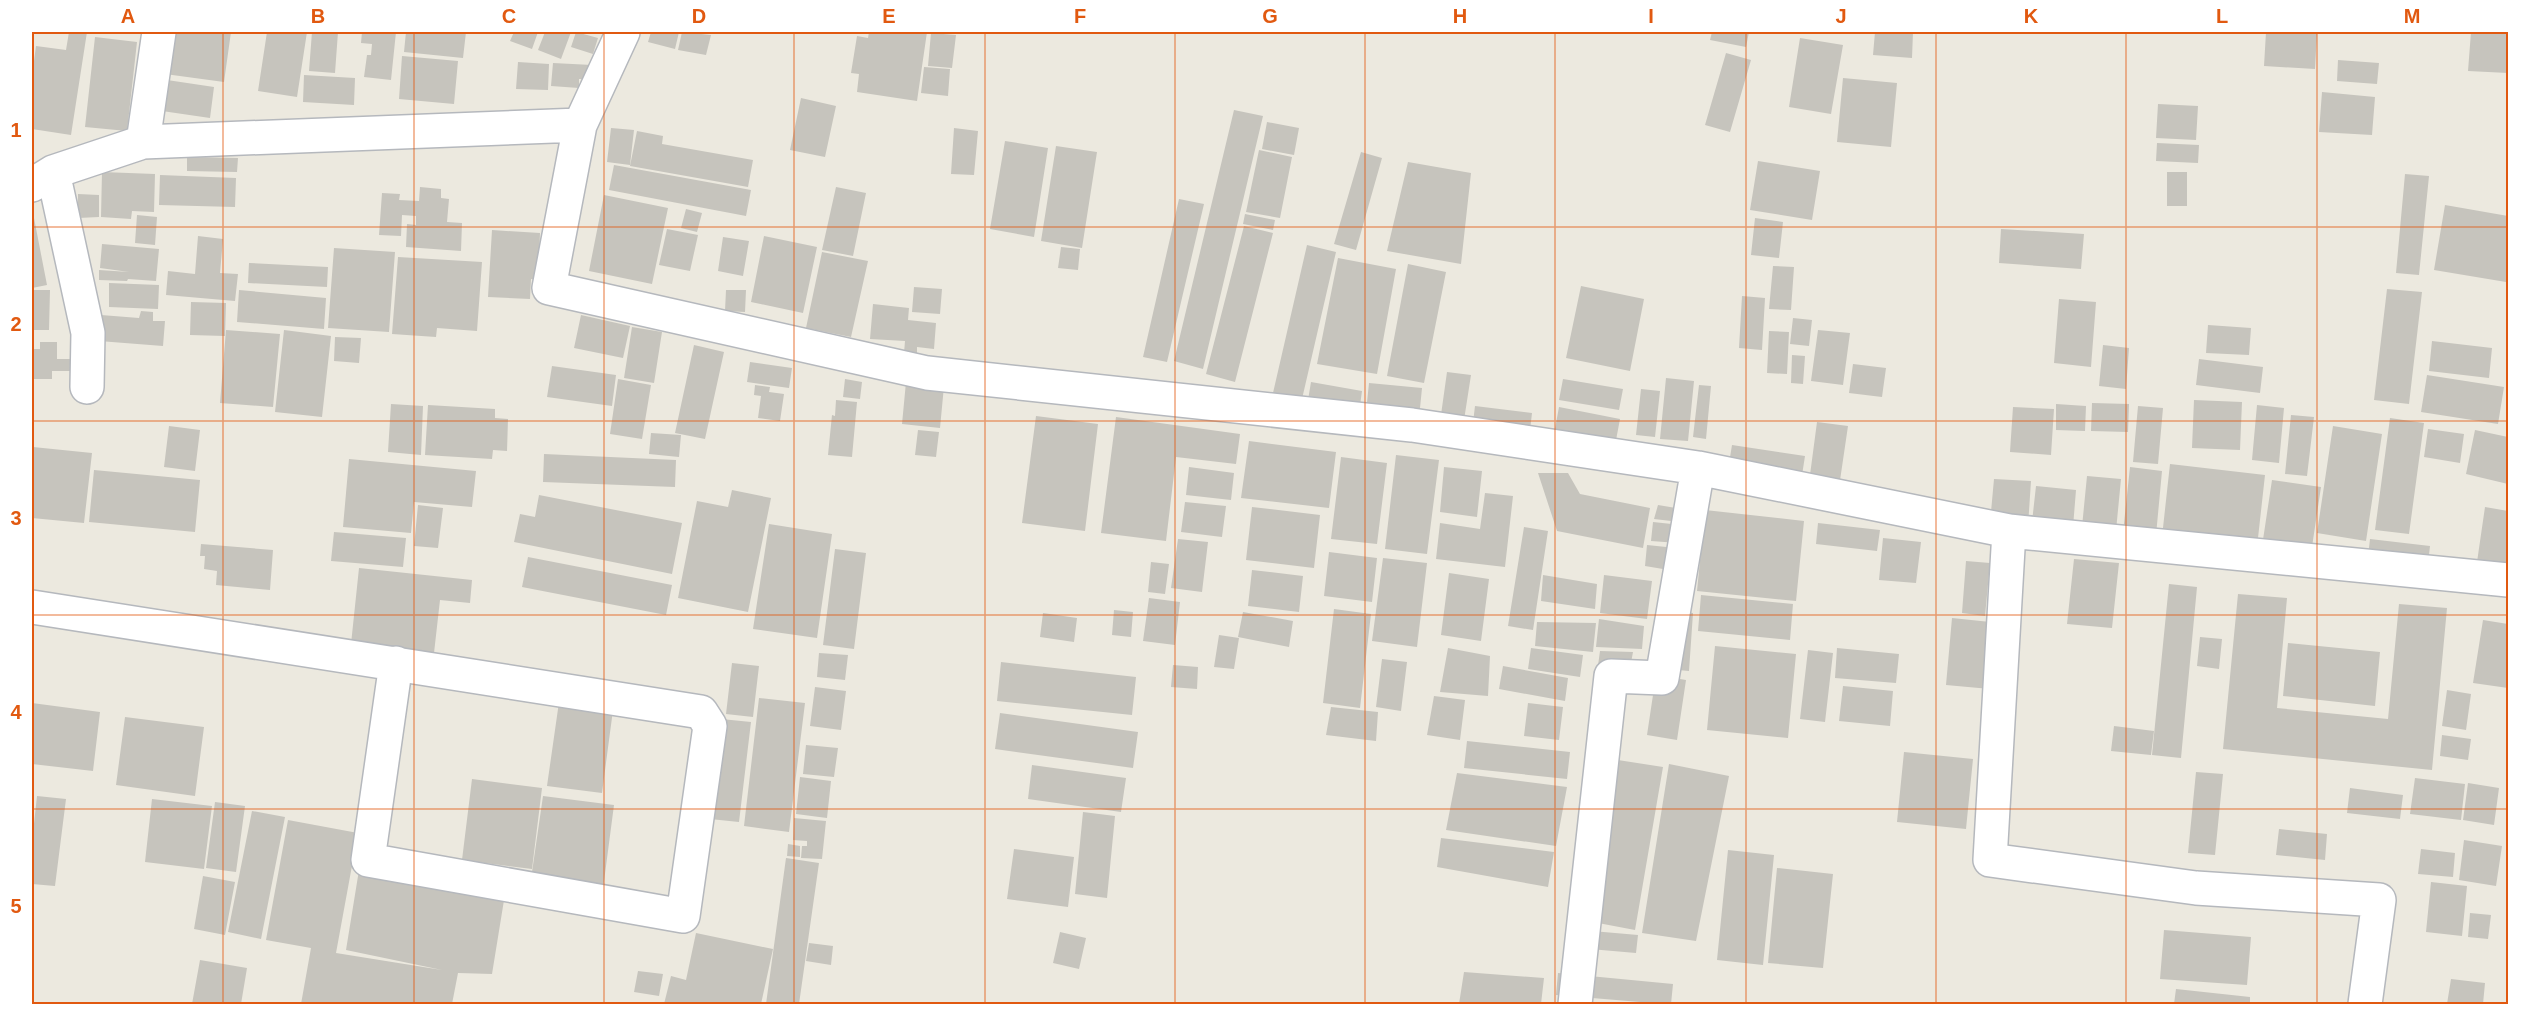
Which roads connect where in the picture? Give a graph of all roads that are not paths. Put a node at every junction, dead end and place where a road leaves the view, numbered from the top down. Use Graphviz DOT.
graph roads {
  1 [pos="159,32"];
  2 [pos="623,32"];
  3 [pos="580,125"];
  4 [pos="143,142"];
  5 [pos="42,178"];
  6 [pos="87,387"];
  7 [pos="1698,468"];
  8 [pos="2009,531"];
  9 [pos="2508,580"];
  10 [pos="32,607"];
  11 [pos="396,663"];
  12 [pos="1575,1005"];
  13 [pos="2366,1005"];
  1 -- 4 [label="street"];
  2 -- 3 [label="street"];
  3 -- 4 [label="street"];
  3 -- 7 [label="street"];
  4 -- 5 [label="street"];
  5 -- 6 [label="street"];
  7 -- 8 [label="street"];
  7 -- 12 [label="street"];
  8 -- 9 [label="street"];
  8 -- 13 [label="street"];
  10 -- 11 [label="street"];
  11 -- 11 [label="street"];
}
